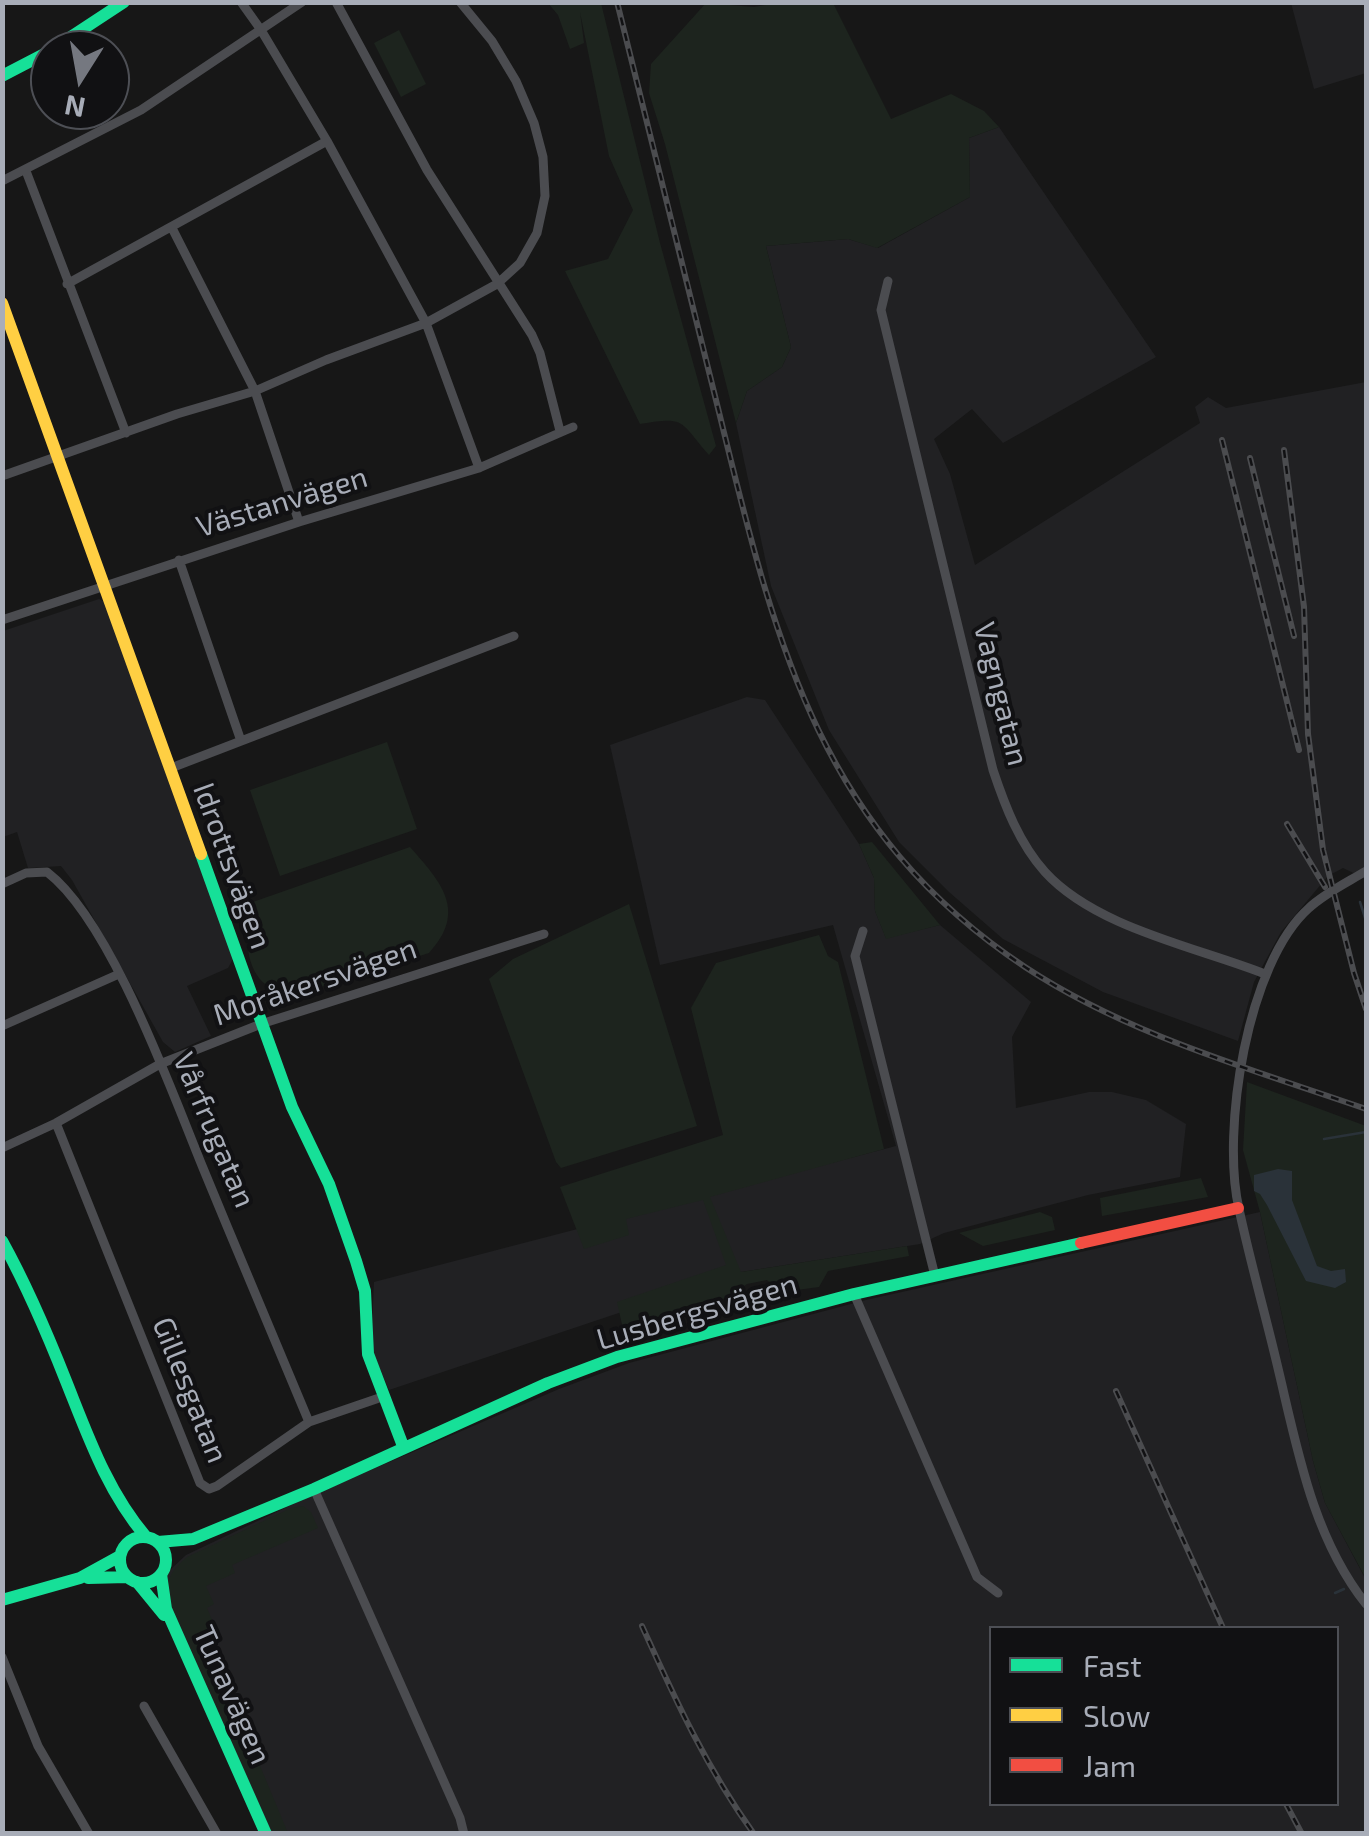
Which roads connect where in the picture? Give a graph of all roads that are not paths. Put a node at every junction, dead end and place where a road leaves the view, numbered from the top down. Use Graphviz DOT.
graph roads {
  1 [pos="124,2"];
  2 [pos="241,2"];
  3 [pos="302,2"];
  4 [pos="336,2"];
  5 [pos="460,2"];
  6 [pos="81,30"];
  7 [pos="261,30"];
  8 [pos="30,61"];
  9 [pos="2,76"];
  10 [pos="327,141"];
  11 [pos="26,171"];
  12 [pos="2,180"];
  13 [pos="172,228"];
  14 [pos="888,281"];
  15 [pos="67,284"];
  16 [pos="497,284"];
  17 [pos="2,303"];
  18 [pos="426,323"];
  19 [pos="254,391"];
  20 [pos="574,427"];
  21 [pos="560,431"];
  22 [pos="126,433"];
  23 [pos="60,458"];
  24 [pos="479,468"];
  25 [pos="2,476"];
  26 [pos="299,522"];
  27 [pos="179,560"];
  28 [pos="106,584"];
  29 [pos="2,620"];
  30 [pos="514,636"];
  31 [pos="241,741"];
  32 [pos="171,768"];
  33 [pos="1366,871"];
  34 [pos="2,884"];
  35 [pos="863,931"];
  36 [pos="544,934"];
  37 [pos="118,974"];
  38 [pos="1265,974"];
  39 [pos="261,1024"];
  40 [pos="2,1026"];
  41 [pos="160,1064"];
  42 [pos="56,1123"];
  43 [pos="2,1148"];
  44 [pos="1238,1208"];
  45 [pos="2,1241"];
  46 [pos="935,1276"];
  47 [pos="854,1294"];
  48 [pos="382,1397"];
  49 [pos="309,1422"];
  50 [pos="403,1446"];
  51 [pos="314,1489"];
  52 [pos="116,1491"];
  53 [pos="193,1538"];
  54 [pos="152,1540"];
  55 [pos="122,1551"];
  56 [pos="163,1570"];
  57 [pos="80,1578"];
  58 [pos="132,1580"];
  59 [pos="998,1593"];
  60 [pos="2,1600"];
  61 [pos="1366,1604"];
  62 [pos="2,1656"];
  63 [pos="144,1706"];
  64 [pos="88,1834"];
  65 [pos="218,1834"];
  66 [pos="263,1834"];
  67 [pos="464,1834"];
  1 -- 6 [label="street"];
  2 -- 7 [label="street"];
  3 -- 7 [label="street"];
  4 -- 16 [label="street"];
  5 -- 16 [label="street"];
  7 -- 10 [label="street"];
  7 -- 11 [label="street"];
  8 -- 9 [label="street"];
  10 -- 13 [label="street"];
  10 -- 18 [label="street"];
  11 -- 12 [label="street"];
  11 -- 15 [label="street"];
  13 -- 15 [label="street"];
  13 -- 19 [label="street"];
  14 -- 38 [label="street, Vagngatan"];
  15 -- 22 [label="street"];
  16 -- 18 [label="street"];
  16 -- 21 [label="street"];
  17 -- 23 [label="street, Idrottsvägen"];
  18 -- 19 [label="street"];
  18 -- 24 [label="street"];
  19 -- 22 [label="street"];
  19 -- 26 [label="street"];
  20 -- 21 [label="street, Västanvägen"];
  21 -- 24 [label="street, Västanvägen"];
  22 -- 23 [label="street"];
  23 -- 25 [label="street"];
  23 -- 28 [label="street, Idrottsvägen"];
  24 -- 26 [label="street, Västanvägen"];
  26 -- 27 [label="street, Västanvägen"];
  27 -- 28 [label="street, Västanvägen"];
  27 -- 31 [label="street"];
  28 -- 29 [label="street, Västanvägen"];
  28 -- 32 [label="street, Idrottsvägen"];
  30 -- 31 [label="street"];
  31 -- 32 [label="street"];
  32 -- 39 [label="street, Idrottsvägen"];
  33 -- 38 [label="street"];
  34 -- 37 [label="street, Vårfrugatan"];
  35 -- 46 [label="street"];
  36 -- 39 [label="street, Moråkersvägen"];
  37 -- 40 [label="street"];
  37 -- 41 [label="street, Vårfrugatan"];
  38 -- 44 [label="street"];
  39 -- 41 [label="street, Moråkersvägen"];
  39 -- 48 [label="street, Idrottsvägen"];
  41 -- 42 [label="street, Moråkersvägen"];
  41 -- 49 [label="street, Vårfrugatan"];
  42 -- 43 [label="street, Moråkersvägen"];
  42 -- 49 [label="street, Gillesgatan"];
  44 -- 46 [label="street, Lusbergsvägen"];
  44 -- 61 [label="street"];
  45 -- 52 [label="street"];
  46 -- 47 [label="street, Lusbergsvägen"];
  47 -- 50 [label="street, Lusbergsvägen"];
  47 -- 59 [label="street"];
  48 -- 49 [label="street, Gillesgatan"];
  48 -- 50 [label="street, Idrottsvägen"];
  50 -- 51 [label="street, Lusbergsvägen"];
  51 -- 53 [label="street, Lusbergsvägen"];
  51 -- 67 [label="street"];
  52 -- 54 [label="street"];
  52 -- 55 [label="street"];
  53 -- 54 [label="street, Lusbergsvägen"];
  53 -- 56 [label="street, Lusbergsvägen"];
  54 -- 55 [label="street"];
  54 -- 56 [label="street"];
  55 -- 57 [label="street"];
  55 -- 58 [label="street"];
  56 -- 58 [label="street"];
  56 -- 66 [label="street, Tunavägen"];
  57 -- 58 [label="street"];
  57 -- 60 [label="street"];
  58 -- 66 [label="street, Tunavägen"];
  62 -- 64 [label="street"];
  63 -- 65 [label="street"];
}
